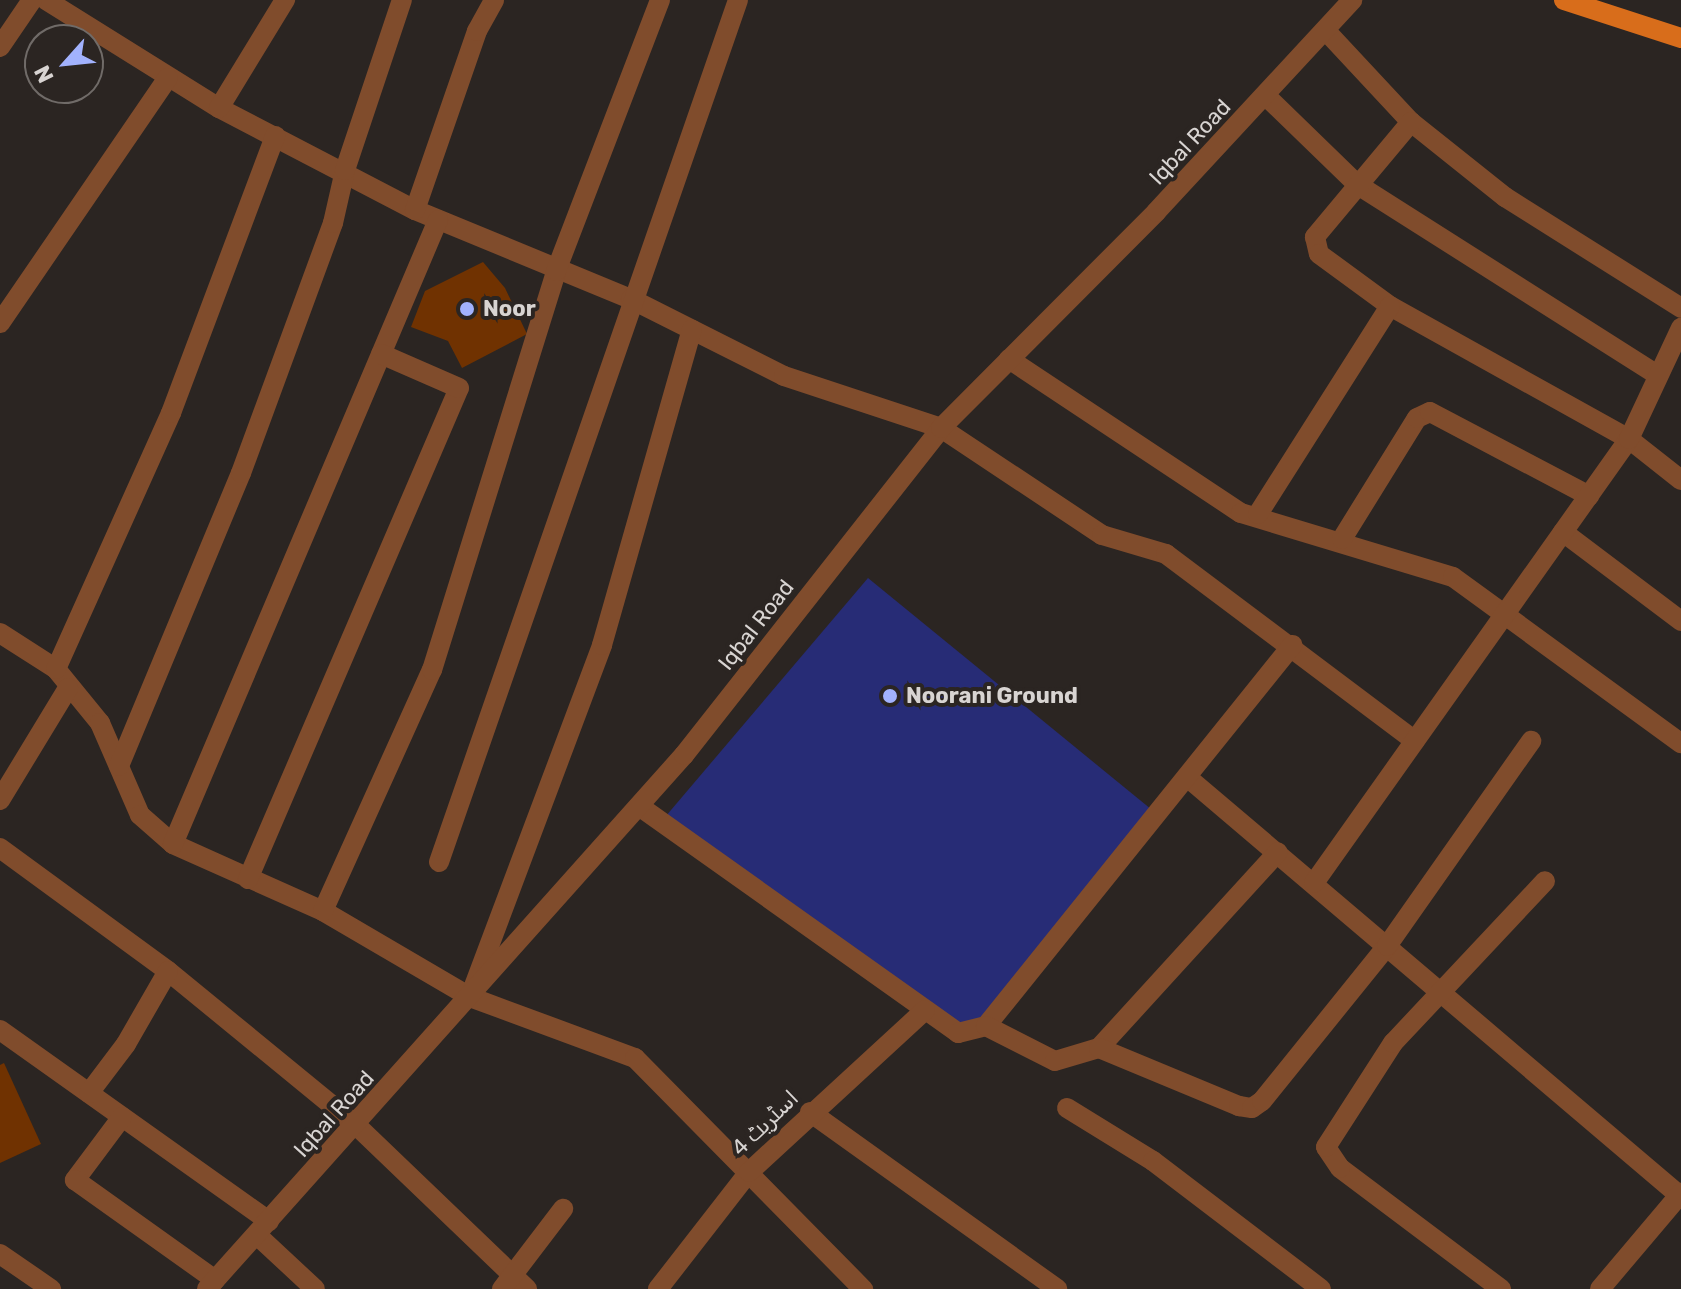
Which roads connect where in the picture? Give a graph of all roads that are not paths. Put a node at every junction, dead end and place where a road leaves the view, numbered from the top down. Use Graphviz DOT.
graph roads {
  1 [pos="32,0"];
  2 [pos="46,0"];
  3 [pos="285,0"];
  4 [pos="402,0"];
  5 [pos="494,0"];
  6 [pos="660,0"];
  7 [pos="738,0"];
  8 [pos="1352,0"];
  9 [pos="1564,0"];
  10 [pos="74,8"];
  11 [pos="1327,32"];
  12 [pos="1681,38"];
  13 [pos="0,47"];
  14 [pos="168,78"];
  15 [pos="1266,96"];
  16 [pos="219,108"];
  17 [pos="1411,122"];
  18 [pos="275,136"];
  19 [pos="345,170"];
  20 [pos="1358,185"];
  21 [pos="415,210"];
  22 [pos="438,220"];
  23 [pos="556,271"];
  24 [pos="631,299"];
  25 [pos="1390,306"];
  26 [pos="1681,308"];
  27 [pos="0,323"];
  28 [pos="1681,328"];
  29 [pos="692,330"];
  30 [pos="381,354"];
  31 [pos="1009,359"];
  32 [pos="1656,374"];
  33 [pos="941,428"];
  34 [pos="1629,439"];
  35 [pos="1681,480"];
  36 [pos="1589,496"];
  37 [pos="1258,514"];
  38 [pos="1563,532"];
  39 [pos="1342,539"];
  40 [pos="1506,612"];
  41 [pos="1681,621"];
  42 [pos="0,633"];
  43 [pos="1292,645"];
  44 [pos="56,669"];
  45 [pos="68,688"];
  46 [pos="1415,741"];
  47 [pos="1531,741"];
  48 [pos="1681,743"];
  49 [pos="119,766"];
  50 [pos="1187,777"];
  51 [pos="0,800"];
  52 [pos="639,806"];
  53 [pos="173,844"];
  54 [pos="0,848"];
  55 [pos="1278,852"];
  56 [pos="439,862"];
  57 [pos="248,879"];
  58 [pos="1545,881"];
  59 [pos="1314,883"];
  60 [pos="323,911"];
  61 [pos="1387,946"];
  62 [pos="168,971"];
  63 [pos="1444,994"];
  64 [pos="470,997"];
  65 [pos="925,1010"];
  66 [pos="986,1026"];
  67 [pos="0,1030"];
  68 [pos="1099,1048"];
  69 [pos="89,1093"];
  70 [pos="1067,1108"];
  71 [pos="810,1112"];
  72 [pos="122,1117"];
  73 [pos="356,1125"];
  74 [pos="749,1172"];
  75 [pos="1680,1194"];
  76 [pos="563,1209"];
  77 [pos="263,1228"];
  78 [pos="0,1254"];
  79 [pos="514,1284"];
  80 [pos="211,1285"];
  81 [pos="51,1289"];
  82 [pos="315,1289"];
  83 [pos="658,1289"];
  84 [pos="863,1289"];
  85 [pos="1057,1289"];
  86 [pos="1321,1289"];
  87 [pos="1501,1289"];
  88 [pos="1600,1289"];
  1 -- 13 [label="street"];
  2 -- 10 [label="street"];
  3 -- 16 [label="street"];
  4 -- 19 [label="street"];
  5 -- 21 [label="street"];
  6 -- 23 [label="street"];
  7 -- 24 [label="street"];
  8 -- 11 [label="street, Iqbal Road"];
  9 -- 12 [label="main road"];
  10 -- 14 [label="street"];
  11 -- 15 [label="street, Iqbal Road"];
  11 -- 17 [label="street"];
  14 -- 16 [label="street"];
  14 -- 27 [label="street"];
  15 -- 20 [label="street"];
  15 -- 31 [label="street, Iqbal Road"];
  16 -- 18 [label="street"];
  17 -- 20 [label="street"];
  17 -- 26 [label="street"];
  18 -- 19 [label="street"];
  18 -- 44 [label="street"];
  19 -- 21 [label="street"];
  19 -- 49 [label="street"];
  20 -- 25 [label="street"];
  20 -- 32 [label="street"];
  21 -- 22 [label="street"];
  22 -- 23 [label="street"];
  22 -- 30 [label="street"];
  23 -- 24 [label="street"];
  23 -- 60 [label="street"];
  24 -- 29 [label="street"];
  24 -- 56 [label="street"];
  25 -- 34 [label="street"];
  25 -- 37 [label="street"];
  28 -- 32 [label="street"];
  29 -- 33 [label="street"];
  29 -- 64 [label="street"];
  30 -- 53 [label="street"];
  30 -- 57 [label="street"];
  31 -- 33 [label="street, Iqbal Road"];
  31 -- 37 [label="street"];
  32 -- 34 [label="street"];
  33 -- 43 [label="street"];
  33 -- 52 [label="street, Iqbal Road"];
  34 -- 35 [label="street"];
  34 -- 36 [label="street"];
  36 -- 38 [label="street"];
  36 -- 39 [label="street"];
  37 -- 39 [label="street"];
  38 -- 40 [label="street"];
  38 -- 41 [label="street"];
  39 -- 40 [label="street"];
  40 -- 46 [label="street"];
  40 -- 48 [label="street"];
  42 -- 44 [label="street"];
  43 -- 46 [label="street"];
  43 -- 50 [label="street"];
  44 -- 45 [label="street"];
  45 -- 49 [label="street"];
  45 -- 51 [label="street"];
  46 -- 59 [label="street"];
  47 -- 61 [label="street"];
  49 -- 53 [label="street"];
  50 -- 55 [label="street"];
  50 -- 66 [label="street"];
  52 -- 64 [label="street, Iqbal Road"];
  52 -- 65 [label="street"];
  53 -- 57 [label="street"];
  54 -- 62 [label="street"];
  55 -- 59 [label="street"];
  55 -- 68 [label="street"];
  57 -- 60 [label="street"];
  58 -- 63 [label="street"];
  59 -- 61 [label="street"];
  60 -- 64 [label="street"];
  61 -- 63 [label="street"];
  61 -- 68 [label="street"];
  62 -- 69 [label="street"];
  62 -- 73 [label="street"];
  63 -- 75 [label="street"];
  63 -- 87 [label="street"];
  64 -- 73 [label="street, Iqbal Road"];
  64 -- 74 [label="street"];
  65 -- 66 [label="street"];
  65 -- 71 [label="street, اسٹریٹ 4"];
  66 -- 68 [label="street"];
  67 -- 69 [label="street"];
  69 -- 72 [label="street"];
  70 -- 86 [label="street"];
  71 -- 74 [label="street, اسٹریٹ 4"];
  71 -- 85 [label="street"];
  72 -- 77 [label="street"];
  72 -- 80 [label="street"];
  73 -- 77 [label="street, Iqbal Road"];
  73 -- 79 [label="street"];
  74 -- 83 [label="street, اسٹریٹ 4"];
  74 -- 84 [label="street"];
  75 -- 88 [label="street"];
  76 -- 79 [label="street"];
  77 -- 80 [label="street, Iqbal Road"];
  77 -- 82 [label="street"];
  78 -- 81 [label="street"];
}
